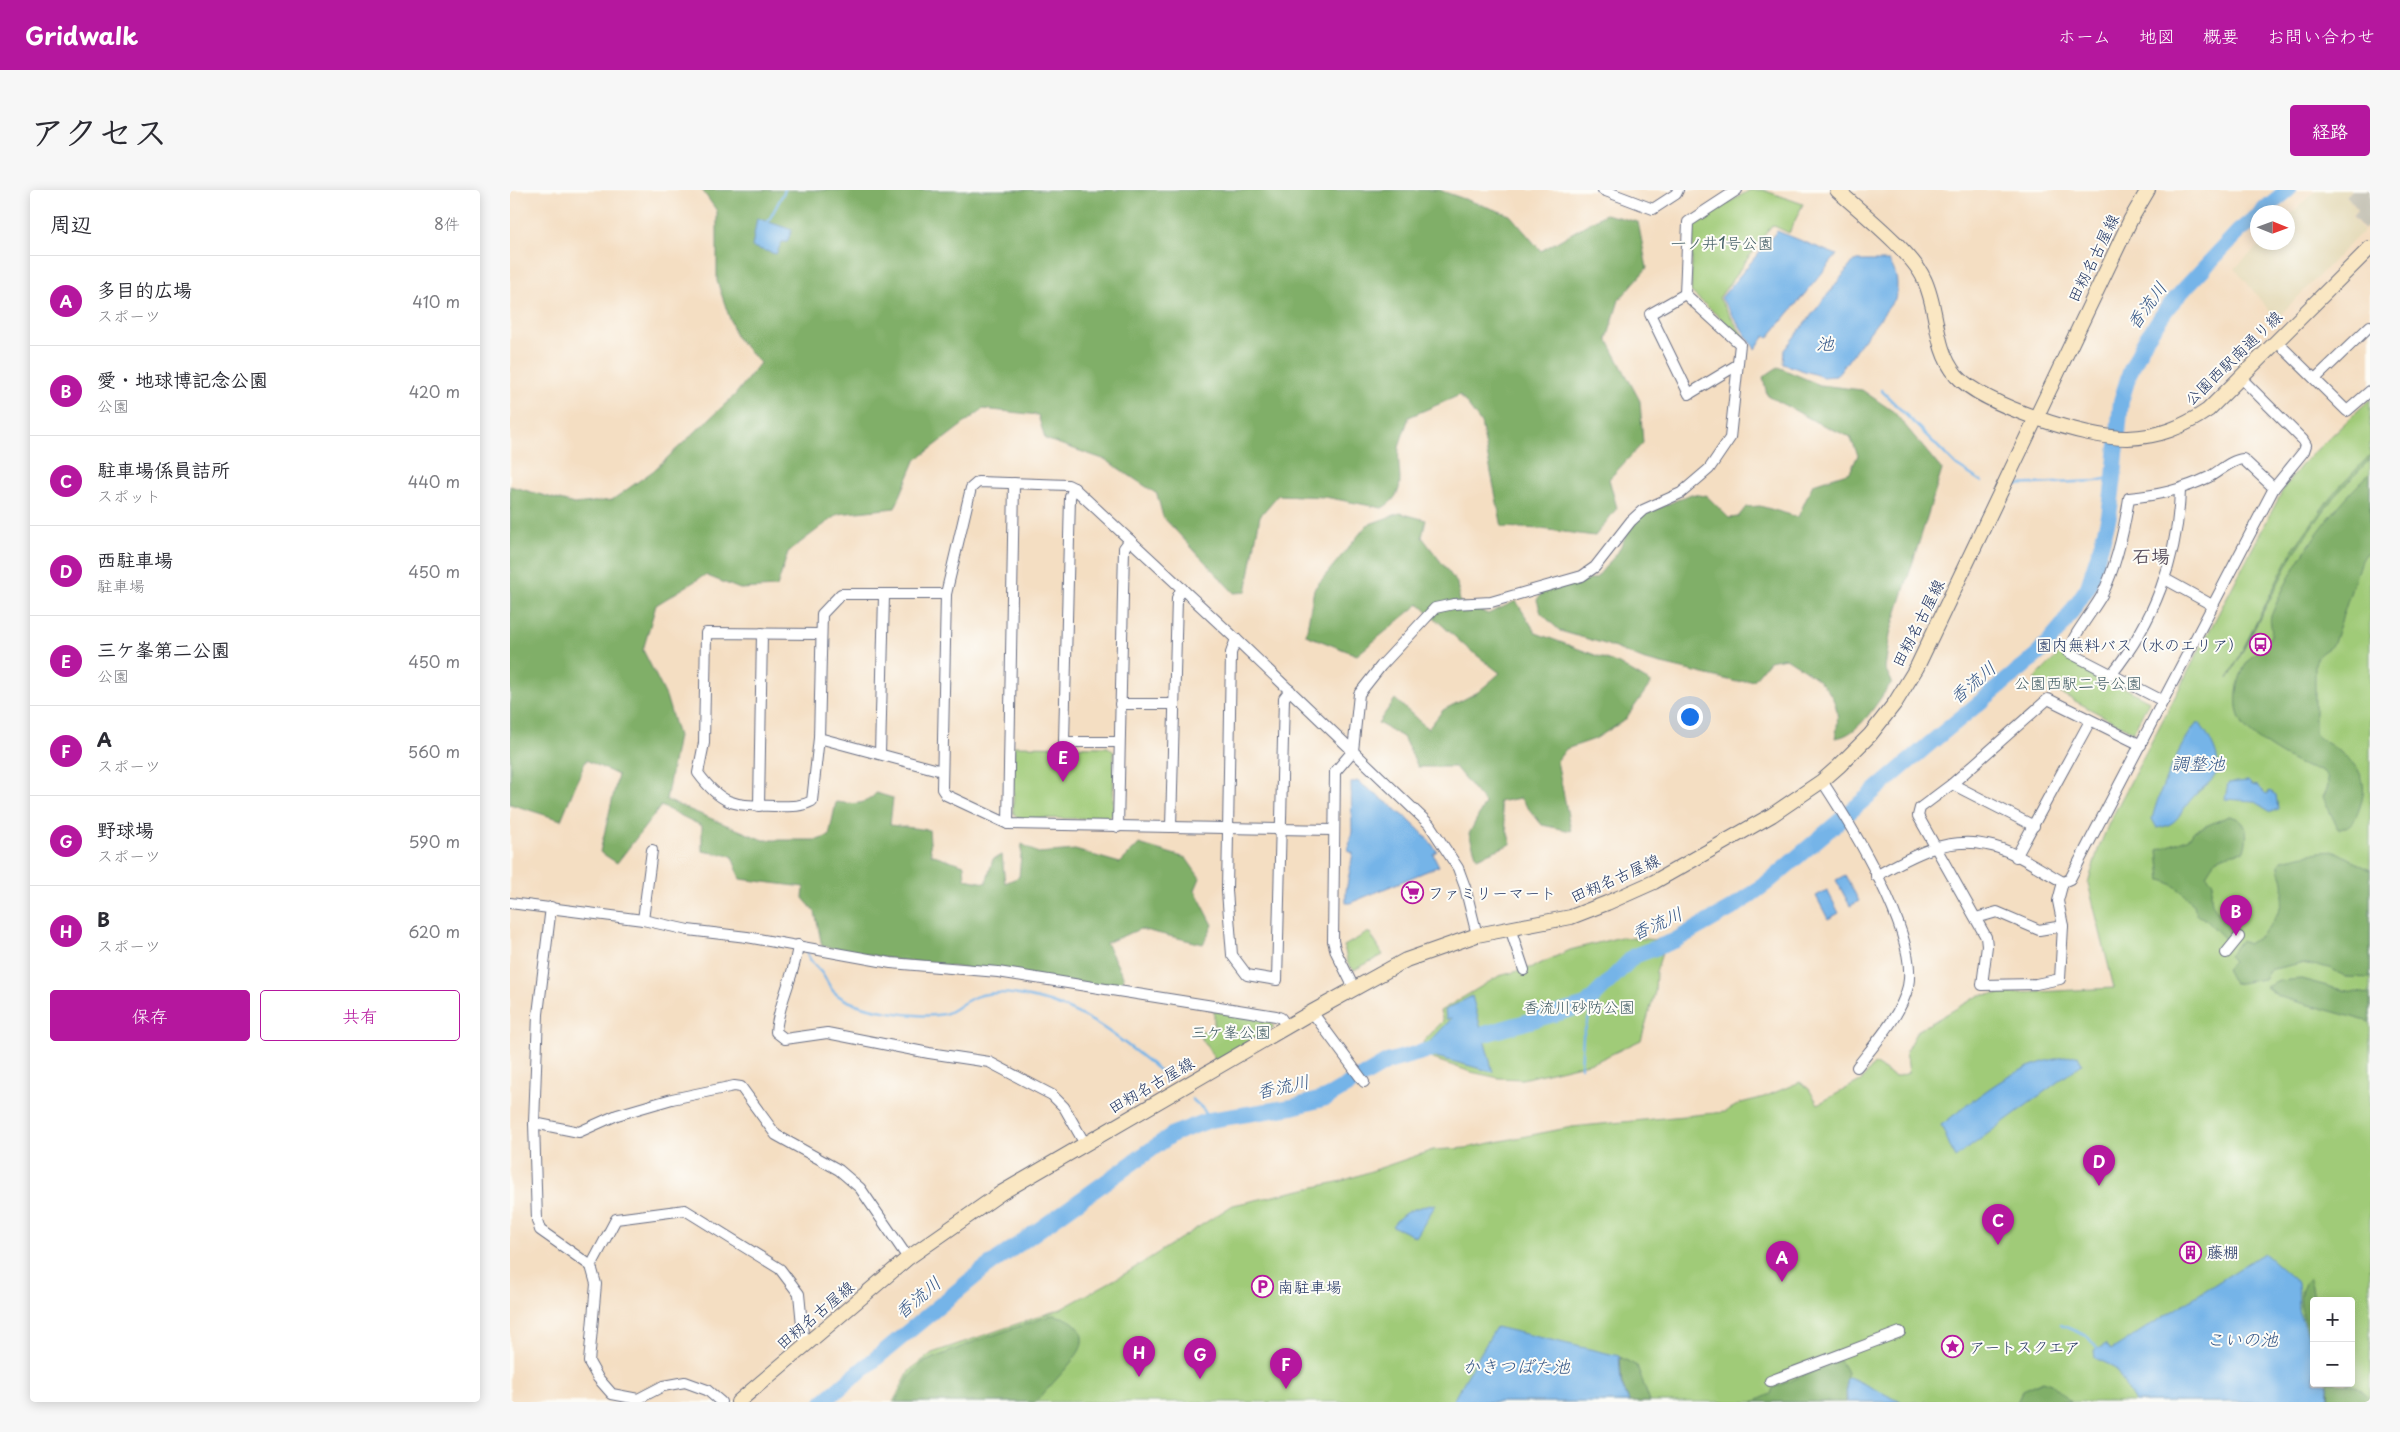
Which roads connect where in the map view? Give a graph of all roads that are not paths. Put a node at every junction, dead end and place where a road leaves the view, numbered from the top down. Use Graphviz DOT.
graph roads {
  1 [pos="1604,190"];
  2 [pos="1678,190"];
  3 [pos="1737,190"];
  4 [pos="1837,190"];
  5 [pos="2148,190"];
  6 [pos="2370,248"];
  7 [pos="1685,294"];
  8 [pos="2370,326"];
  9 [pos="2277,342"];
  10 [pos="1738,365"];
  11 [pos="2241,378"];
  12 [pos="2315,379"];
  13 [pos="2370,391"];
  14 [pos="2036,418"];
  15 [pos="1014,482"];
  16 [pos="1074,488"];
  17 [pos="2274,488"];
  18 [pos="2180,490"];
  19 [pos="1130,540"];
  20 [pos="2165,579"];
  21 [pos="1182,588"];
  22 [pos="946,594"];
  23 [pos="884,596"];
  24 [pos="2212,605"];
  25 [pos="762,633"];
  26 [pos="820,634"];
  27 [pos="1236,639"];
  28 [pos="2111,675"];
  29 [pos="1290,690"];
  30 [pos="2162,701"];
  31 [pos="1120,704"];
  32 [pos="1174,704"];
  33 [pos="2090,721"];
  34 [pos="819,738"];
  35 [pos="1119,742"];
  36 [pos="2141,745"];
  37 [pos="1353,751"];
  38 [pos="880,754"];
  39 [pos="942,771"];
  40 [pos="1822,781"];
  41 [pos="1952,784"];
  42 [pos="760,806"];
  43 [pos="1008,824"];
  44 [pos="1118,826"];
  45 [pos="2034,826"];
  46 [pos="1171,827"];
  47 [pos="1227,829"];
  48 [pos="1281,829"];
  49 [pos="1334,830"];
  50 [pos="1934,846"];
  51 [pos="652,850"];
  52 [pos="2016,857"];
  53 [pos="1876,876"];
  54 [pos="2063,882"];
  55 [pos="510,903"];
  56 [pos="551,907"];
  57 [pos="1976,918"];
  58 [pos="642,920"];
  59 [pos="2064,926"];
  60 [pos="1510,928"];
  61 [pos="1477,935"];
  62 [pos="2239,937"];
  63 [pos="798,945"];
  64 [pos="2226,953"];
  65 [pos="1524,970"];
  66 [pos="1354,988"];
  67 [pos="1312,1012"];
  68 [pos="1287,1027"];
  69 [pos="1857,1067"];
  70 [pos="1364,1082"];
  71 [pos="534,1123"];
  72 [pos="1086,1144"];
  73 [pos="908,1258"];
  74 [pos="591,1266"];
  75 [pos="1900,1332"];
  76 [pos="808,1344"];
  77 [pos="1770,1381"];
  78 [pos="721,1402"];
  79 [pos="738,1402"];
  1 -- 2 [label="street"];
  3 -- 7 [label="street"];
  4 -- 14 [label="main road, 公園西駅南通り線"];
  5 -- 14 [label="main road, 田籾名古屋線"];
  6 -- 9 [label="main road, 公園西駅南通り線"];
  7 -- 10 [label="street"];
  7 -- 10 [label="street"];
  8 -- 12 [label="street"];
  9 -- 11 [label="main road, 公園西駅南通り線"];
  9 -- 12 [label="street"];
  10 -- 37 [label="street"];
  11 -- 14 [label="main road, 公園西駅南通り線"];
  11 -- 17 [label="street"];
  12 -- 13 [label="street"];
  14 -- 40 [label="main road, 田籾名古屋線"];
  15 -- 16 [label="street"];
  15 -- 22 [label="street"];
  15 -- 43 [label="street"];
  16 -- 19 [label="street"];
  16 -- 35 [label="street"];
  17 -- 18 [label="street"];
  17 -- 24 [label="street"];
  18 -- 20 [label="street"];
  18 -- 28 [label="street"];
  19 -- 21 [label="street"];
  19 -- 31 [label="street"];
  20 -- 24 [label="street"];
  20 -- 28 [label="street"];
  21 -- 27 [label="street"];
  21 -- 32 [label="street"];
  22 -- 23 [label="street"];
  22 -- 39 [label="street"];
  23 -- 26 [label="street"];
  23 -- 38 [label="street"];
  24 -- 30 [label="street"];
  25 -- 26 [label="street"];
  25 -- 42 [label="street"];
  25 -- 42 [label="street"];
  26 -- 34 [label="street"];
  27 -- 29 [label="street"];
  27 -- 47 [label="street"];
  28 -- 30 [label="street"];
  29 -- 37 [label="street"];
  29 -- 48 [label="street"];
  30 -- 36 [label="street"];
  31 -- 32 [label="street"];
  31 -- 35 [label="street"];
  32 -- 46 [label="street"];
  33 -- 36 [label="street"];
  33 -- 41 [label="street"];
  33 -- 45 [label="street"];
  34 -- 38 [label="street"];
  34 -- 42 [label="street"];
  35 -- 44 [label="street"];
  36 -- 54 [label="street"];
  37 -- 49 [label="street"];
  37 -- 61 [label="street"];
  38 -- 39 [label="street"];
  39 -- 43 [label="street"];
  40 -- 53 [label="street"];
  40 -- 60 [label="main road, 田籾名古屋線"];
  41 -- 45 [label="street"];
  41 -- 50 [label="street"];
  43 -- 44 [label="street"];
  44 -- 46 [label="street"];
  45 -- 52 [label="street"];
  46 -- 47 [label="street"];
  47 -- 48 [label="street"];
  47 -- 48 [label="street"];
  48 -- 49 [label="street"];
  49 -- 66 [label="street"];
  50 -- 52 [label="street"];
  50 -- 53 [label="street"];
  50 -- 57 [label="street"];
  51 -- 58 [label="street"];
  52 -- 54 [label="street"];
  53 -- 69 [label="street"];
  54 -- 59 [label="street"];
  55 -- 56 [label="street"];
  56 -- 58 [label="street"];
  56 -- 71 [label="street"];
  57 -- 59 [label="street"];
  57 -- 59 [label="street"];
  58 -- 63 [label="street"];
  60 -- 61 [label="main road, 田籾名古屋線"];
  60 -- 65 [label="street"];
  61 -- 66 [label="main road, 田籾名古屋線"];
  62 -- 64 [label="street"];
  63 -- 68 [label="street"];
  63 -- 72 [label="street"];
  66 -- 67 [label="main road, 田籾名古屋線"];
  67 -- 68 [label="main road, 田籾名古屋線"];
  67 -- 70 [label="street"];
  68 -- 72 [label="main road, 田籾名古屋線"];
  71 -- 73 [label="street"];
  71 -- 74 [label="street"];
  72 -- 73 [label="main road, 田籾名古屋線"];
  73 -- 76 [label="main road, 田籾名古屋線"];
  74 -- 76 [label="street"];
  74 -- 78 [label="street"];
  75 -- 77 [label="street"];
  76 -- 79 [label="main road, 田籾名古屋線"];
}
